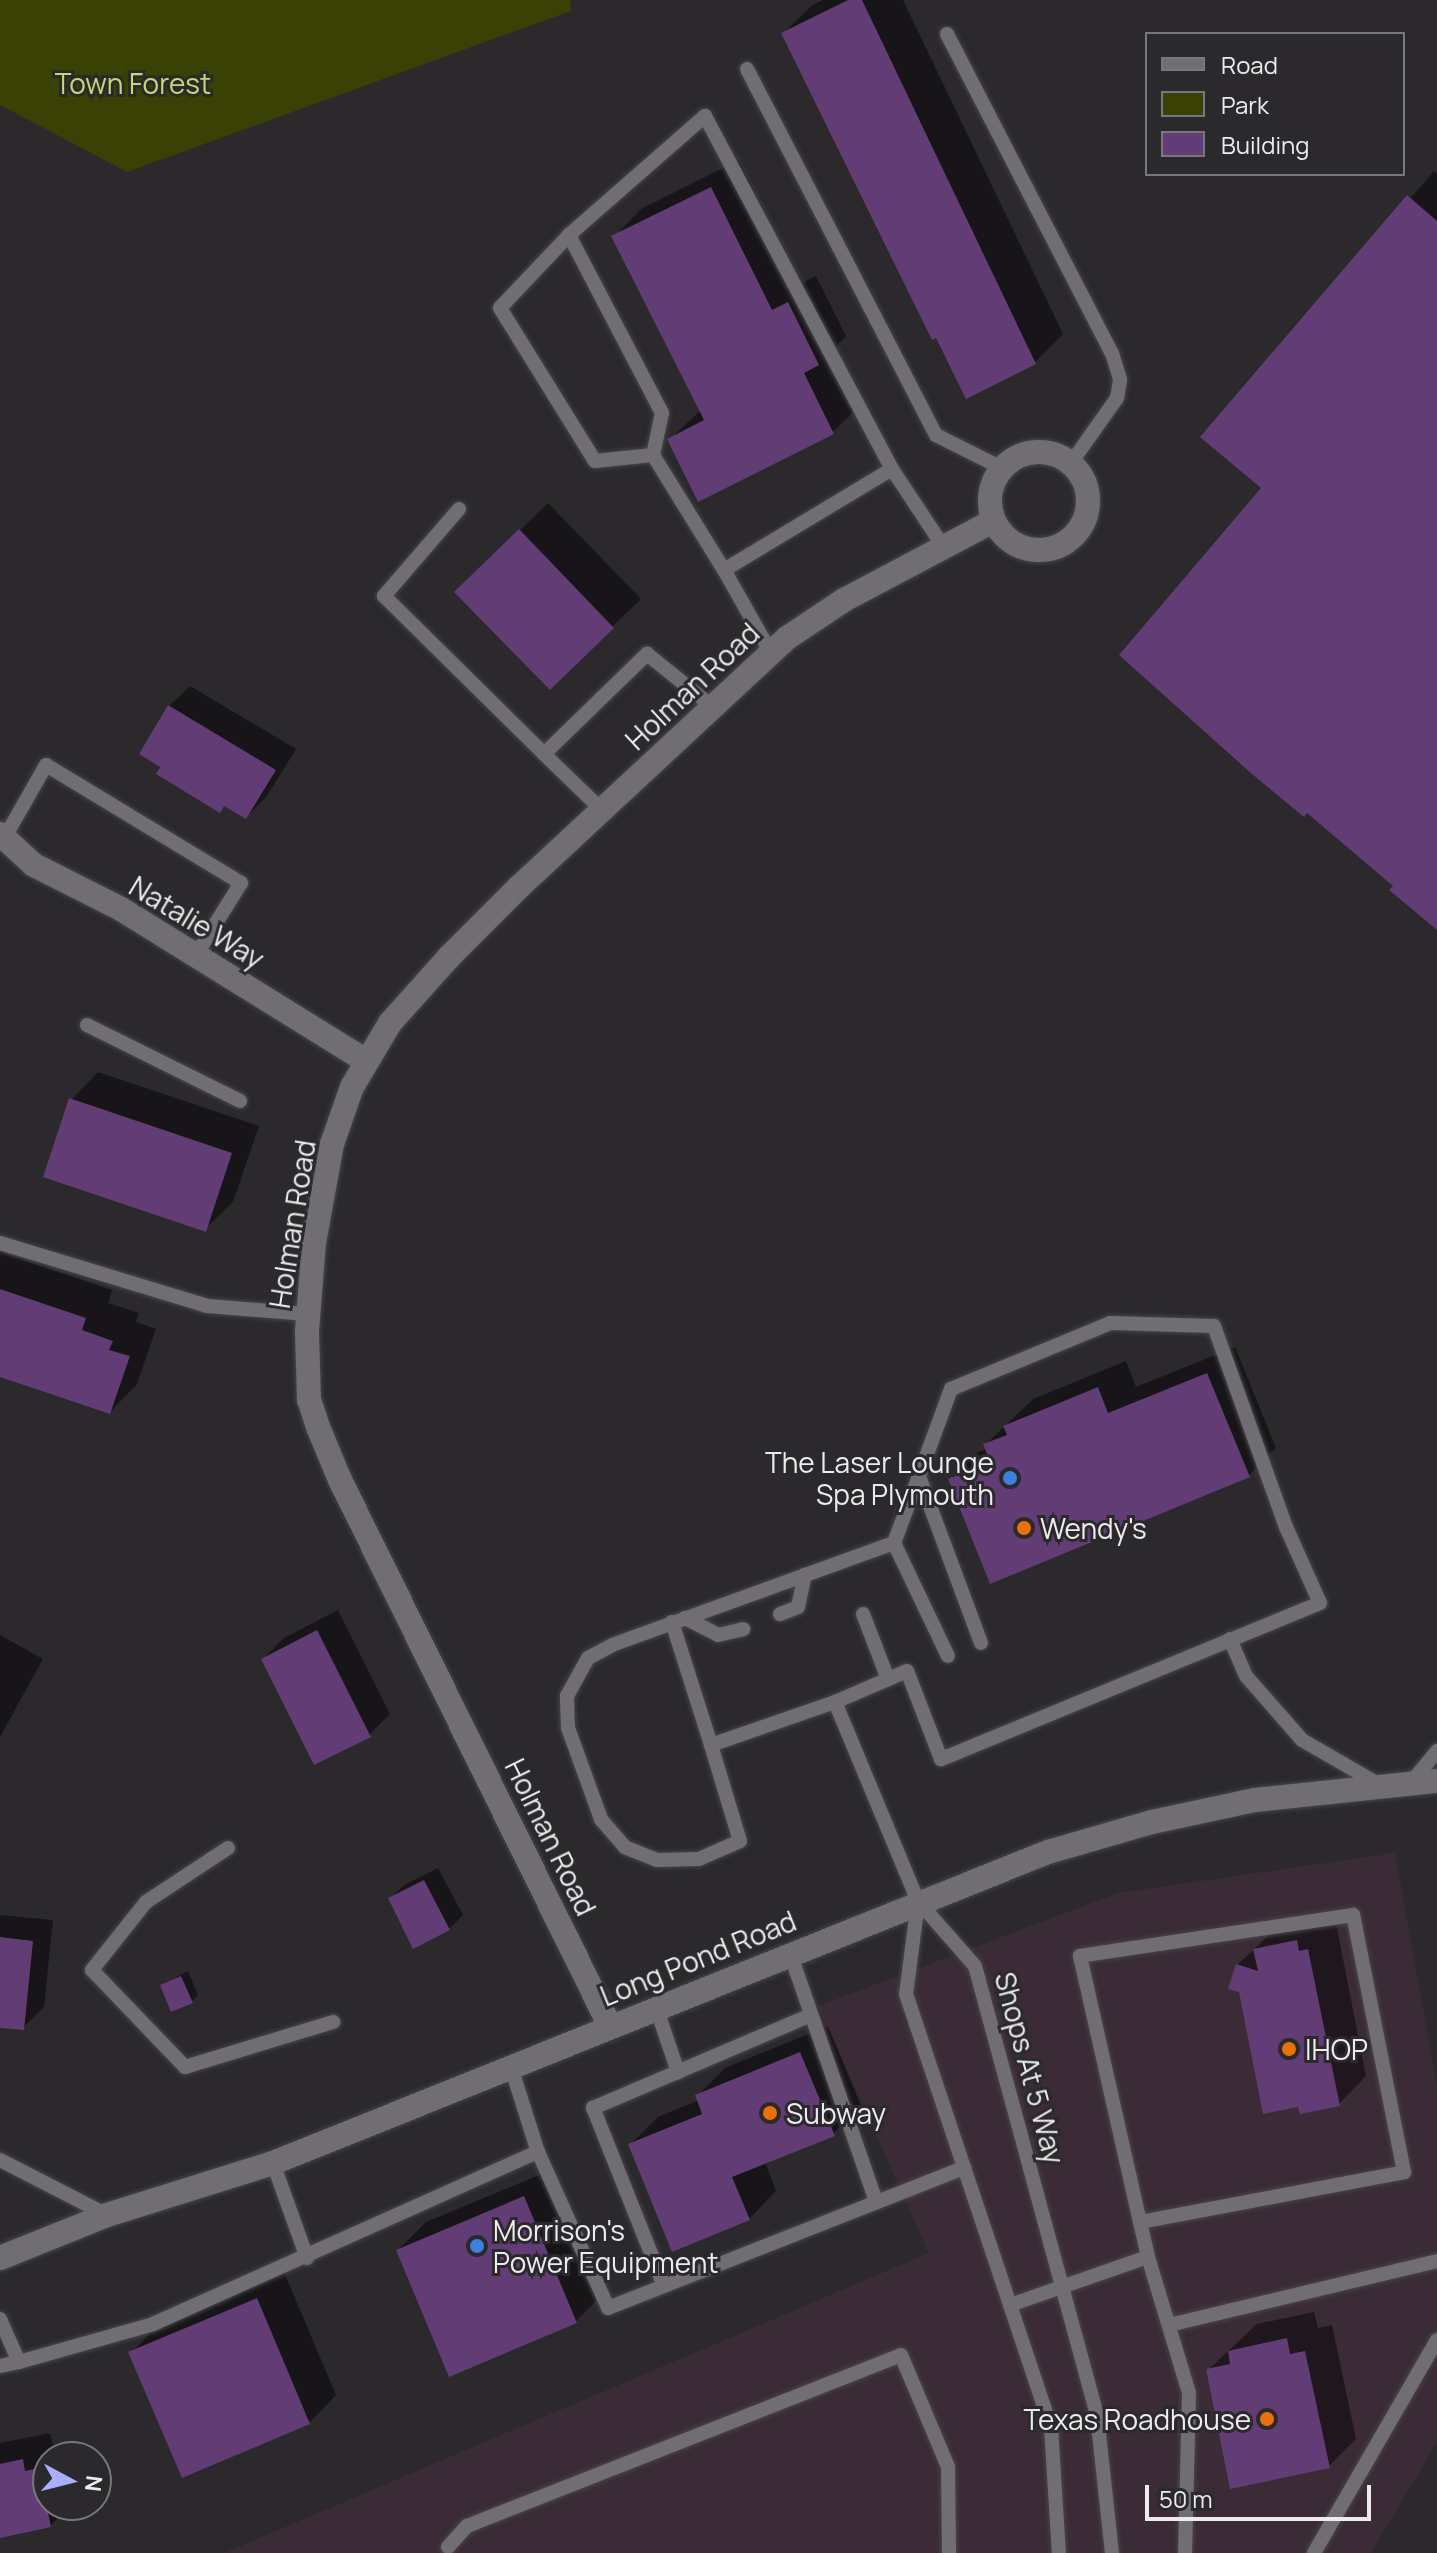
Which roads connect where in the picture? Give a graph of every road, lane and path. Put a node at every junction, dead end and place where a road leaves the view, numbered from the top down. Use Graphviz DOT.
graph roads {
  1 [pos="947,34"];
  2 [pos="747,69"];
  3 [pos="569,235"];
  4 [pos="653,455"];
  5 [pos="1071,463"];
  6 [pos="1002,468"];
  7 [pos="892,469"];
  8 [pos="459,509"];
  9 [pos="993,521"];
  10 [pos="945,549"];
  11 [pos="724,570"];
  12 [pos="771,653"];
  13 [pos="713,707"];
  14 [pos="544,754"];
  15 [pos="602,810"];
  16 [pos="2,836"];
  17 [pos="196,955"];
  18 [pos="87,1025"];
  19 [pos="365,1060"];
  20 [pos="240,1101"];
  21 [pos="0,1243"];
  22 [pos="308,1314"];
  23 [pos="919,1476"];
  24 [pos="894,1543"];
  25 [pos="805,1575"];
  26 [pos="780,1614"];
  27 [pos="863,1614"];
  28 [pos="678,1620"];
  29 [pos="743,1629"];
  30 [pos="1230,1639"];
  31 [pos="981,1643"];
  32 [pos="948,1656"];
  33 [pos="888,1679"];
  34 [pos="835,1702"];
  35 [pos="711,1745"];
  36 [pos="1437,1751"];
  37 [pos="1437,1781"];
  38 [pos="1410,1784"];
  39 [pos="1380,1785"];
  40 [pos="228,1848"];
  41 [pos="918,1901"];
  42 [pos="790,1953"];
  43 [pos="656,2007"];
  44 [pos="811,2015"];
  45 [pos="333,2022"];
  46 [pos="610,2026"];
  47 [pos="511,2067"];
  48 [pos="678,2072"];
  49 [pos="538,2152"];
  50 [pos="0,2160"];
  51 [pos="273,2163"];
  52 [pos="964,2168"];
  53 [pos="876,2202"];
  54 [pos="107,2215"];
  55 [pos="1140,2222"];
  56 [pos="1148,2257"];
  57 [pos="0,2258"];
  58 [pos="307,2258"];
  59 [pos="1437,2261"];
  60 [pos="664,2286"];
  61 [pos="1063,2289"];
  62 [pos="1010,2305"];
  63 [pos="0,2319"];
  64 [pos="1169,2325"];
  65 [pos="1437,2340"];
  66 [pos="19,2362"];
  67 [pos="0,2366"];
  68 [pos="444,2551"];
  69 [pos="949,2553"];
  70 [pos="1059,2553"];
  71 [pos="1112,2553"];
  72 [pos="1185,2553"];
  73 [pos="1314,2553"];
  1 -- 5 [label="lane"];
  2 -- 6 [label="lane"];
  3 -- 4 [label="lane"];
  3 -- 4 [label="lane"];
  3 -- 7 [label="lane"];
  4 -- 11 [label="lane"];
  5 -- 6 [label="street"];
  5 -- 9 [label="street"];
  6 -- 9 [label="street"];
  7 -- 10 [label="lane"];
  7 -- 11 [label="lane"];
  8 -- 14 [label="lane"];
  9 -- 10 [label="street, Holman Road"];
  10 -- 12 [label="street, Holman Road"];
  11 -- 12 [label="lane"];
  12 -- 13 [label="street, Holman Road"];
  13 -- 14 [label="lane"];
  13 -- 15 [label="street, Holman Road"];
  14 -- 15 [label="lane"];
  15 -- 19 [label="street, Holman Road"];
  16 -- 17 [label="street, Natalie Way"];
  16 -- 17 [label="lane"];
  17 -- 19 [label="street, Natalie Way"];
  18 -- 20 [label="lane"];
  19 -- 22 [label="street, Holman Road"];
  21 -- 22 [label="lane"];
  22 -- 46 [label="street, Holman Road"];
  23 -- 24 [label="lane"];
  23 -- 30 [label="lane"];
  23 -- 31 [label="lane"];
  24 -- 25 [label="lane"];
  24 -- 32 [label="lane"];
  25 -- 26 [label="lane"];
  25 -- 28 [label="lane"];
  27 -- 33 [label="lane"];
  28 -- 29 [label="lane"];
  28 -- 35 [label="lane"];
  28 -- 35 [label="lane"];
  30 -- 33 [label="lane"];
  30 -- 39 [label="lane"];
  33 -- 34 [label="lane"];
  34 -- 35 [label="lane"];
  34 -- 41 [label="lane"];
  36 -- 38 [label="lane"];
  37 -- 38 [label="street, Long Pond Road"];
  38 -- 39 [label="street, Long Pond Road"];
  39 -- 41 [label="street, Long Pond Road"];
  40 -- 45 [label="lane"];
  41 -- 42 [label="street, Long Pond Road"];
  41 -- 52 [label="lane"];
  41 -- 61 [label="lane, Shops At 5 Way"];
  42 -- 43 [label="street, Long Pond Road"];
  42 -- 44 [label="lane"];
  43 -- 46 [label="street, Long Pond Road"];
  43 -- 48 [label="lane"];
  44 -- 48 [label="lane"];
  44 -- 53 [label="lane"];
  46 -- 47 [label="street, Long Pond Road"];
  47 -- 49 [label="lane"];
  47 -- 51 [label="street, Long Pond Road"];
  48 -- 60 [label="lane"];
  49 -- 58 [label="lane"];
  49 -- 60 [label="lane"];
  50 -- 54 [label="lane"];
  51 -- 54 [label="street, Long Pond Road"];
  51 -- 58 [label="lane"];
  52 -- 53 [label="lane"];
  52 -- 62 [label="lane"];
  53 -- 60 [label="lane"];
  54 -- 57 [label="street, Long Pond Road"];
  55 -- 55 [label="lane"];
  55 -- 56 [label="lane"];
  56 -- 61 [label="lane"];
  56 -- 64 [label="lane"];
  58 -- 66 [label="lane"];
  59 -- 64 [label="lane"];
  61 -- 62 [label="lane"];
  61 -- 71 [label="lane, Shops At 5 Way"];
  62 -- 70 [label="lane"];
  63 -- 66 [label="lane"];
  64 -- 72 [label="lane"];
  65 -- 73 [label="lane"];
  66 -- 67 [label="lane"];
  68 -- 69 [label="lane"];
}
